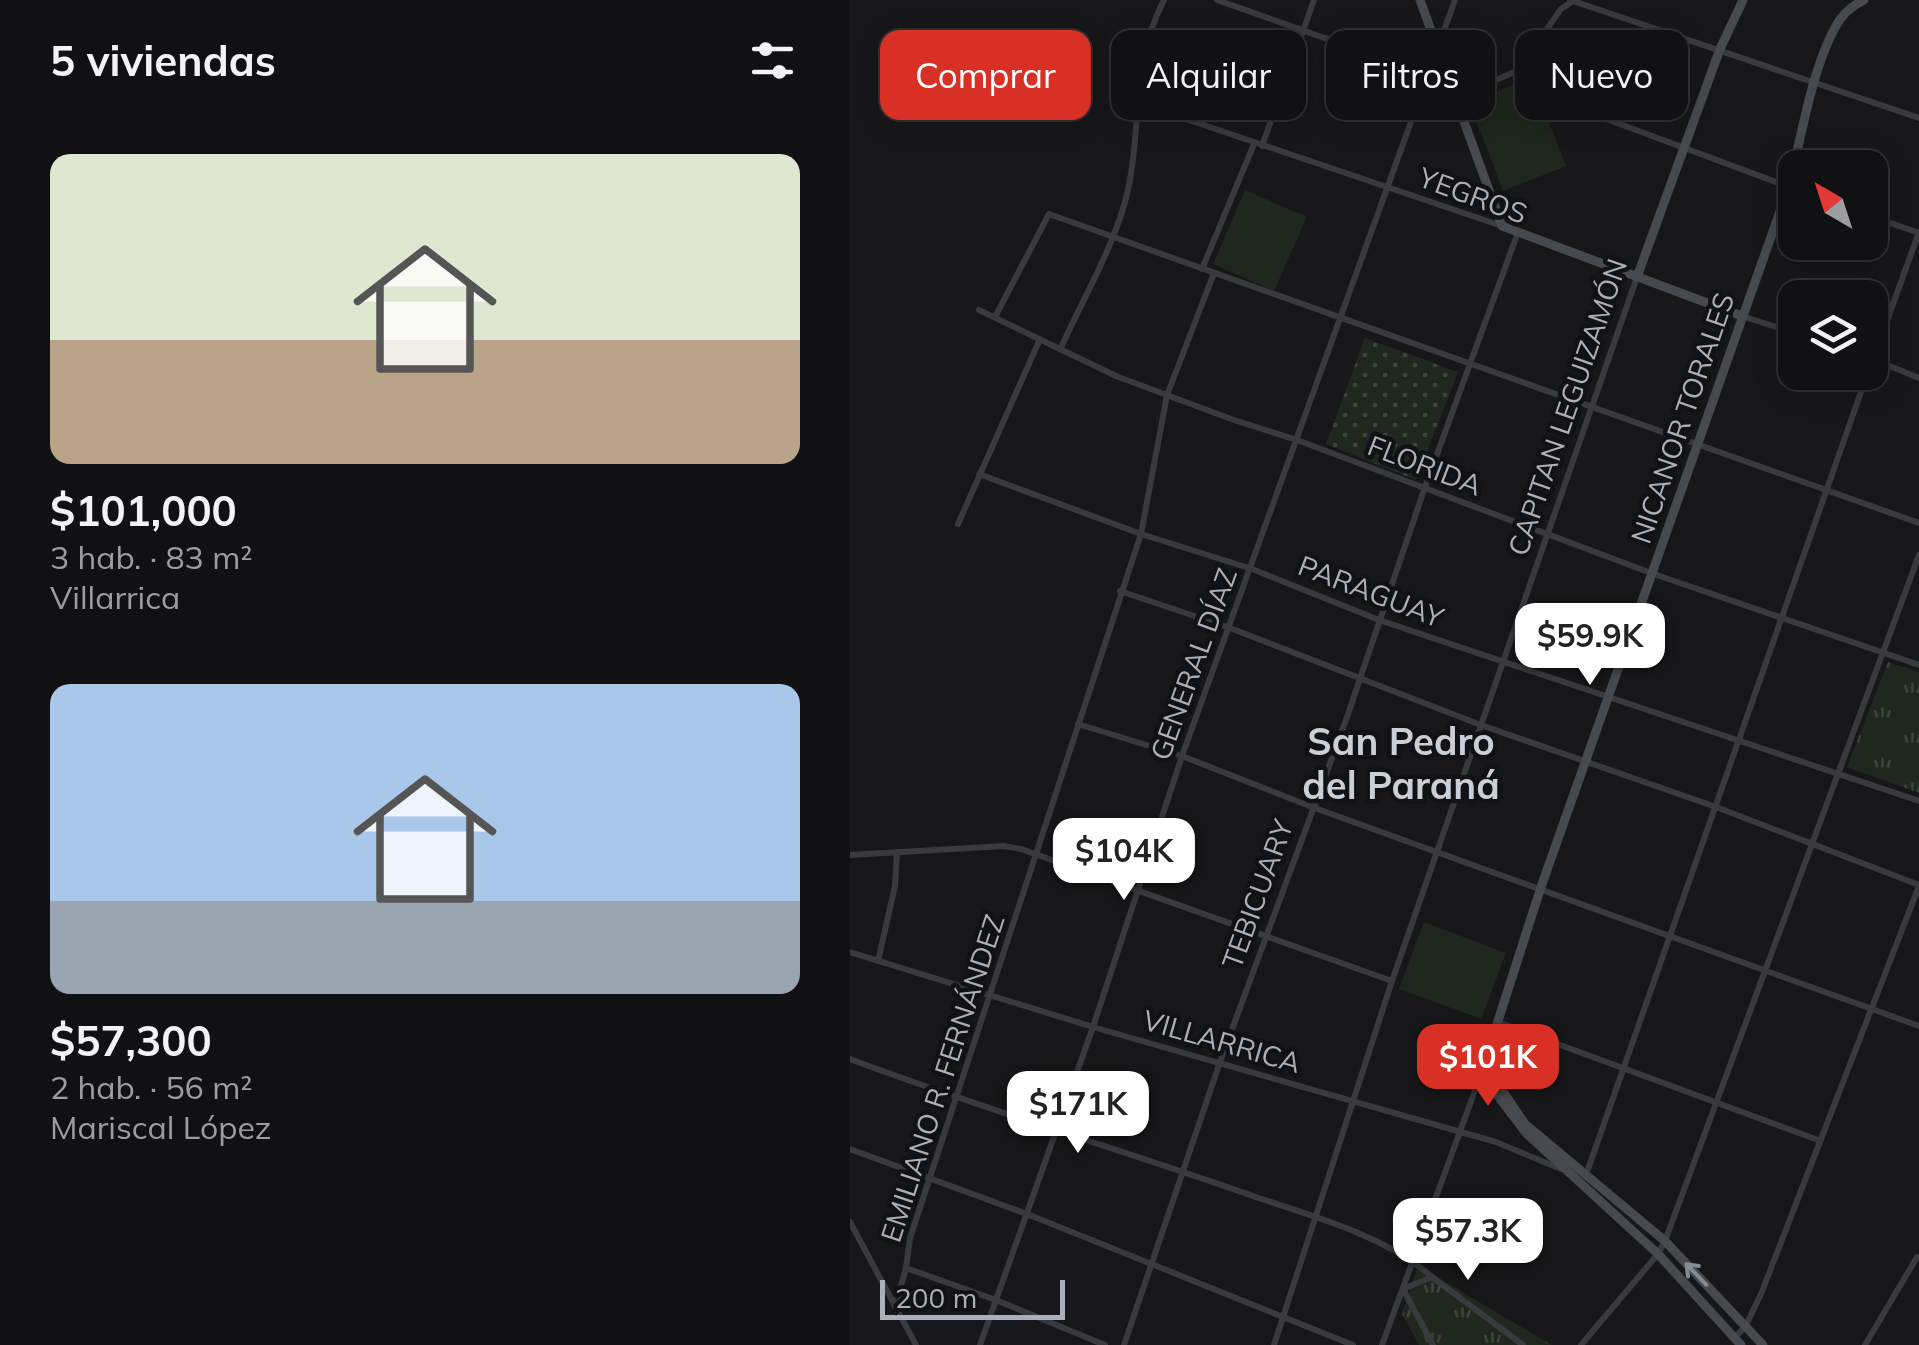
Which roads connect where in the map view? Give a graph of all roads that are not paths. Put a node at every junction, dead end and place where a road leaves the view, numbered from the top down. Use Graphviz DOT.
graph roads {
  1 [pos="1164,0"];
  2 [pos="1217,0"];
  3 [pos="1314,0"];
  4 [pos="1420,0"];
  5 [pos="1455,0"];
  6 [pos="1572,0"];
  7 [pos="1743,0"];
  8 [pos="1864,0"];
  9 [pos="1149,30"];
  10 [pos="1304,30"];
  11 [pos="1431,30"];
  12 [pos="1444,30"];
  13 [pos="1546,30"];
  14 [pos="1720,49"];
  15 [pos="1816,82"];
  16 [pos="1919,118"];
  17 [pos="1134,120"];
  18 [pos="1187,120"];
  19 [pos="1268,120"];
  20 [pos="1411,120"];
  21 [pos="1462,120"];
  22 [pos="1610,120"];
  23 [pos="1258,145"];
  24 [pos="1684,147"];
  25 [pos="1801,150"];
  26 [pos="1778,183"];
  27 [pos="1386,188"];
  28 [pos="1888,222"];
  29 [pos="1778,224"];
  30 [pos="1502,226"];
  31 [pos="1919,233"];
  32 [pos="1517,234"];
  33 [pos="1111,236"];
  34 [pos="1202,269"];
  35 [pos="1214,273"];
  36 [pos="1636,277"];
  37 [pos="979,310"];
  38 [pos="1888,315"];
  39 [pos="1742,316"];
  40 [pos="1340,317"];
  41 [pos="995,318"];
  42 [pos="1778,328"];
  43 [pos="1040,338"];
  44 [pos="1061,348"];
  45 [pos="1469,365"];
  46 [pos="1888,365"];
  47 [pos="1919,378"];
  48 [pos="1862,390"];
  49 [pos="1167,395"];
  50 [pos="1589,406"];
  51 [pos="1297,440"];
  52 [pos="1696,445"];
  53 [pos="979,474"];
  54 [pos="1424,490"];
  55 [pos="1828,490"];
  56 [pos="1919,523"];
  57 [pos="958,524"];
  58 [pos="1141,534"];
  59 [pos="1544,534"];
  60 [pos="1919,556"];
  61 [pos="1252,569"];
  62 [pos="1651,573"];
  63 [pos="1120,591"];
  64 [pos="1378,620"];
  65 [pos="1782,620"];
  66 [pos="1230,628"];
  67 [pos="1883,654"];
  68 [pos="1502,662"];
  69 [pos="1919,665"];
  70 [pos="1360,680"];
  71 [pos="1607,699"];
  72 [pos="1078,724"];
  73 [pos="1481,725"];
  74 [pos="1740,741"];
  75 [pos="1182,756"];
  76 [pos="1586,760"];
  77 [pos="1840,774"];
  78 [pos="1919,801"];
  79 [pos="1716,806"];
  80 [pos="1312,807"];
  81 [pos="1814,844"];
  82 [pos="1438,851"];
  83 [pos="897,852"];
  84 [pos="850,855"];
  85 [pos="1038,855"];
  86 [pos="1919,885"];
  87 [pos="1540,887"];
  88 [pos="1139,889"];
  89 [pos="1672,935"];
  90 [pos="1266,936"];
  91 [pos="850,952"];
  92 [pos="878,961"];
  93 [pos="1766,970"];
  94 [pos="1392,981"];
  95 [pos="990,996"];
  96 [pos="1873,1010"];
  97 [pos="1497,1022"];
  98 [pos="1919,1026"];
  99 [pos="1092,1027"];
  100 [pos="1488,1048"];
  101 [pos="850,1060"];
  102 [pos="1220,1062"];
  103 [pos="1625,1069"];
  104 [pos="1481,1074"];
  105 [pos="957,1099"];
  106 [pos="1714,1102"];
  107 [pos="1353,1103"];
  108 [pos="1056,1130"];
  109 [pos="1461,1131"];
  110 [pos="1818,1140"];
  111 [pos="850,1148"];
  112 [pos="1184,1172"];
  113 [pos="1583,1176"];
  114 [pos="930,1180"];
  115 [pos="1027,1214"];
  116 [pos="1318,1219"];
  117 [pos="850,1222"];
  118 [pos="1665,1241"];
  119 [pos="1658,1254"];
  120 [pos="1917,1257"];
  121 [pos="1414,1261"];
  122 [pos="1151,1266"];
  123 [pos="906,1268"];
  124 [pos="1432,1277"];
  125 [pos="1403,1288"];
  126 [pos="996,1300"];
  127 [pos="895,1307"];
  128 [pos="1285,1317"];
  129 [pos="1746,1325"];
  130 [pos="1738,1342"];
  131 [pos="916,1345"];
  132 [pos="980,1345"];
  133 [pos="1105,1345"];
  134 [pos="1124,1345"];
  135 [pos="1274,1345"];
  136 [pos="1353,1345"];
  137 [pos="1382,1345"];
  138 [pos="1433,1345"];
  139 [pos="1524,1345"];
  140 [pos="1580,1345"];
  141 [pos="1763,1345"];
  142 [pos="1865,1345"];
  1 -- 9 [label="street"];
  2 -- 10 [label="street"];
  3 -- 10 [label="street"];
  4 -- 11 [label="street"];
  5 -- 12 [label="street, GENERAL DÍAZ"];
  6 -- 13 [label="street"];
  6 -- 14 [label="street"];
  7 -- 14 [label="street, CAPITAN LEGUIZAMÓN"];
  8 -- 15 [label="street, NICANOR TORALES"];
  14 -- 15 [label="street"];
  14 -- 24 [label="street, CAPITAN LEGUIZAMÓN"];
  15 -- 16 [label="street"];
  15 -- 25 [label="street, NICANOR TORALES"];
  17 -- 33 [label="street"];
  18 -- 23 [label="street, YEGROS"];
  19 -- 23 [label="street"];
  20 -- 27 [label="street, GENERAL DÍAZ"];
  21 -- 30 [label="street"];
  22 -- 24 [label="street"];
  23 -- 27 [label="street, YEGROS"];
  23 -- 34 [label="street"];
  24 -- 26 [label="street"];
  24 -- 36 [label="street, CAPITAN LEGUIZAMÓN"];
  27 -- 30 [label="street, YEGROS"];
  27 -- 40 [label="street, GENERAL DÍAZ"];
  28 -- 31 [label="street"];
  29 -- 39 [label="street, NICANOR TORALES"];
  30 -- 32 [label="street, YEGROS"];
  31 -- 38 [label="street"];
  32 -- 36 [label="street, YEGROS"];
  32 -- 45 [label="street, TEBICUARY"];
  33 -- 34 [label="street"];
  33 -- 41 [label="street"];
  33 -- 44 [label="street"];
  34 -- 35 [label="street"];
  35 -- 40 [label="street"];
  35 -- 49 [label="street, EMILIANO R. FERNÁNDEZ"];
  36 -- 39 [label="street, YEGROS"];
  36 -- 50 [label="street, CAPITAN LEGUIZAMÓN"];
  37 -- 41 [label="street, FLORIDA"];
  39 -- 42 [label="street, YEGROS"];
  39 -- 52 [label="street, NICANOR TORALES"];
  40 -- 45 [label="street"];
  40 -- 51 [label="street, GENERAL DÍAZ"];
  41 -- 43 [label="street, FLORIDA"];
  43 -- 44 [label="street, FLORIDA"];
  43 -- 53 [label="street"];
  44 -- 49 [label="street, FLORIDA"];
  45 -- 50 [label="street"];
  45 -- 54 [label="street, TEBICUARY"];
  46 -- 47 [label="street"];
  48 -- 55 [label="street"];
  49 -- 51 [label="street, FLORIDA"];
  49 -- 58 [label="street, EMILIANO R. FERNÁNDEZ"];
  50 -- 52 [label="street"];
  50 -- 59 [label="street, CAPITAN LEGUIZAMÓN"];
  51 -- 54 [label="street, FLORIDA"];
  51 -- 61 [label="street, GENERAL DÍAZ"];
  52 -- 55 [label="street"];
  52 -- 62 [label="street, NICANOR TORALES"];
  53 -- 57 [label="street"];
  53 -- 58 [label="street, PARAGUAY"];
  54 -- 59 [label="street, FLORIDA"];
  54 -- 64 [label="street, TEBICUARY"];
  55 -- 56 [label="street"];
  55 -- 65 [label="street"];
  58 -- 61 [label="street, PARAGUAY"];
  58 -- 63 [label="street, EMILIANO R. FERNÁNDEZ"];
  59 -- 62 [label="street, FLORIDA"];
  59 -- 68 [label="street, CAPITAN LEGUIZAMÓN"];
  60 -- 67 [label="street"];
  61 -- 64 [label="street, PARAGUAY"];
  61 -- 66 [label="street, GENERAL DÍAZ"];
  62 -- 65 [label="street, FLORIDA"];
  62 -- 71 [label="street, NICANOR TORALES"];
  63 -- 66 [label="street"];
  63 -- 72 [label="street, EMILIANO R. FERNÁNDEZ"];
  64 -- 68 [label="street, PARAGUAY"];
  64 -- 70 [label="street, TEBICUARY"];
  65 -- 67 [label="street, FLORIDA"];
  65 -- 74 [label="street"];
  66 -- 70 [label="street"];
  66 -- 75 [label="street, GENERAL DÍAZ"];
  67 -- 69 [label="street, FLORIDA"];
  67 -- 77 [label="street"];
  68 -- 71 [label="street, PARAGUAY"];
  68 -- 73 [label="street, CAPITAN LEGUIZAMÓN"];
  70 -- 73 [label="street"];
  70 -- 80 [label="street, TEBICUARY"];
  71 -- 74 [label="street, PARAGUAY"];
  71 -- 76 [label="street, NICANOR TORALES"];
  72 -- 75 [label="street"];
  72 -- 85 [label="street, EMILIANO R. FERNÁNDEZ"];
  73 -- 76 [label="street"];
  73 -- 82 [label="street, CAPITAN LEGUIZAMÓN"];
  74 -- 77 [label="street, PARAGUAY"];
  74 -- 79 [label="street"];
  75 -- 80 [label="street"];
  75 -- 88 [label="street, GENERAL DÍAZ"];
  76 -- 79 [label="street"];
  76 -- 87 [label="street, NICANOR TORALES"];
  77 -- 78 [label="street, PARAGUAY"];
  77 -- 81 [label="street"];
  79 -- 81 [label="street"];
  79 -- 89 [label="street"];
  80 -- 82 [label="street"];
  80 -- 90 [label="street, TEBICUARY"];
  81 -- 86 [label="street"];
  81 -- 93 [label="street"];
  82 -- 87 [label="street"];
  82 -- 94 [label="street, CAPITAN LEGUIZAMÓN"];
  83 -- 84 [label="street"];
  83 -- 85 [label="street"];
  83 -- 92 [label="street"];
  85 -- 88 [label="street"];
  85 -- 95 [label="street, EMILIANO R. FERNÁNDEZ"];
  86 -- 96 [label="street"];
  87 -- 89 [label="street"];
  87 -- 97 [label="street, NICANOR TORALES"];
  88 -- 90 [label="street"];
  88 -- 99 [label="street, GENERAL DÍAZ"];
  89 -- 93 [label="street"];
  89 -- 103 [label="street"];
  90 -- 94 [label="street"];
  90 -- 102 [label="street, TEBICUARY"];
  91 -- 92 [label="street, VILLARRICA"];
  92 -- 95 [label="street, VILLARRICA"];
  93 -- 96 [label="street"];
  93 -- 106 [label="street"];
  94 -- 107 [label="street, CAPITAN LEGUIZAMÓN"];
  95 -- 99 [label="street, VILLARRICA"];
  95 -- 105 [label="street, EMILIANO R. FERNÁNDEZ"];
  96 -- 98 [label="street"];
  96 -- 110 [label="street"];
  97 -- 100 [label="street, NICANOR TORALES"];
  97 -- 103 [label="street"];
  99 -- 102 [label="street, VILLARRICA"];
  99 -- 108 [label="street, GENERAL DÍAZ"];
  100 -- 104 [label="street, NICANOR TORALES"];
  100 -- 113 [label="street, VILLARRICA"];
  101 -- 105 [label="street"];
  102 -- 107 [label="street, VILLARRICA"];
  102 -- 112 [label="street, TEBICUARY"];
  103 -- 106 [label="street"];
  103 -- 113 [label="street"];
  104 -- 109 [label="street, NICANOR TORALES"];
  104 -- 113 [label="street, VILLARRICA"];
  105 -- 108 [label="street"];
  105 -- 114 [label="street, EMILIANO R. FERNÁNDEZ"];
  106 -- 110 [label="street"];
  106 -- 118 [label="street"];
  107 -- 109 [label="street, VILLARRICA"];
  107 -- 116 [label="street, CAPITAN LEGUIZAMÓN"];
  108 -- 112 [label="street"];
  108 -- 115 [label="street, GENERAL DÍAZ"];
  109 -- 113 [label="street, VILLARRICA"];
  109 -- 121 [label="street, NICANOR TORALES"];
  110 -- 129 [label="street"];
  111 -- 114 [label="street"];
  112 -- 116 [label="street"];
  112 -- 122 [label="street, TEBICUARY"];
  113 -- 118 [label="street, VILLARRICA"];
  113 -- 119 [label="street, VILLARRICA"];
  114 -- 115 [label="street"];
  114 -- 123 [label="street, EMILIANO R. FERNÁNDEZ"];
  115 -- 122 [label="street"];
  115 -- 126 [label="street, GENERAL DÍAZ"];
  116 -- 121 [label="street"];
  116 -- 128 [label="street, CAPITAN LEGUIZAMÓN"];
  117 -- 127 [label="street"];
  118 -- 119 [label="street"];
  129 -- 118 [label="street, VILLARRICA, one-way"];
  119 -- 130 [label="street, VILLARRICA"];
  119 -- 140 [label="street"];
  120 -- 142 [label="street"];
  121 -- 124 [label="street"];
  121 -- 125 [label="street, NICANOR TORALES"];
  122 -- 128 [label="street"];
  122 -- 134 [label="street, TEBICUARY"];
  123 -- 126 [label="street"];
  123 -- 127 [label="street, EMILIANO R. FERNÁNDEZ"];
  124 -- 125 [label="street"];
  124 -- 139 [label="street"];
  125 -- 137 [label="street, NICANOR TORALES"];
  125 -- 138 [label="street"];
  126 -- 132 [label="street, GENERAL DÍAZ"];
  126 -- 133 [label="street"];
  127 -- 131 [label="street"];
  128 -- 135 [label="street, CAPITAN LEGUIZAMÓN"];
  128 -- 136 [label="street"];
  129 -- 130 [label="street"];
  129 -- 141 [label="street, VILLARRICA"];
}
